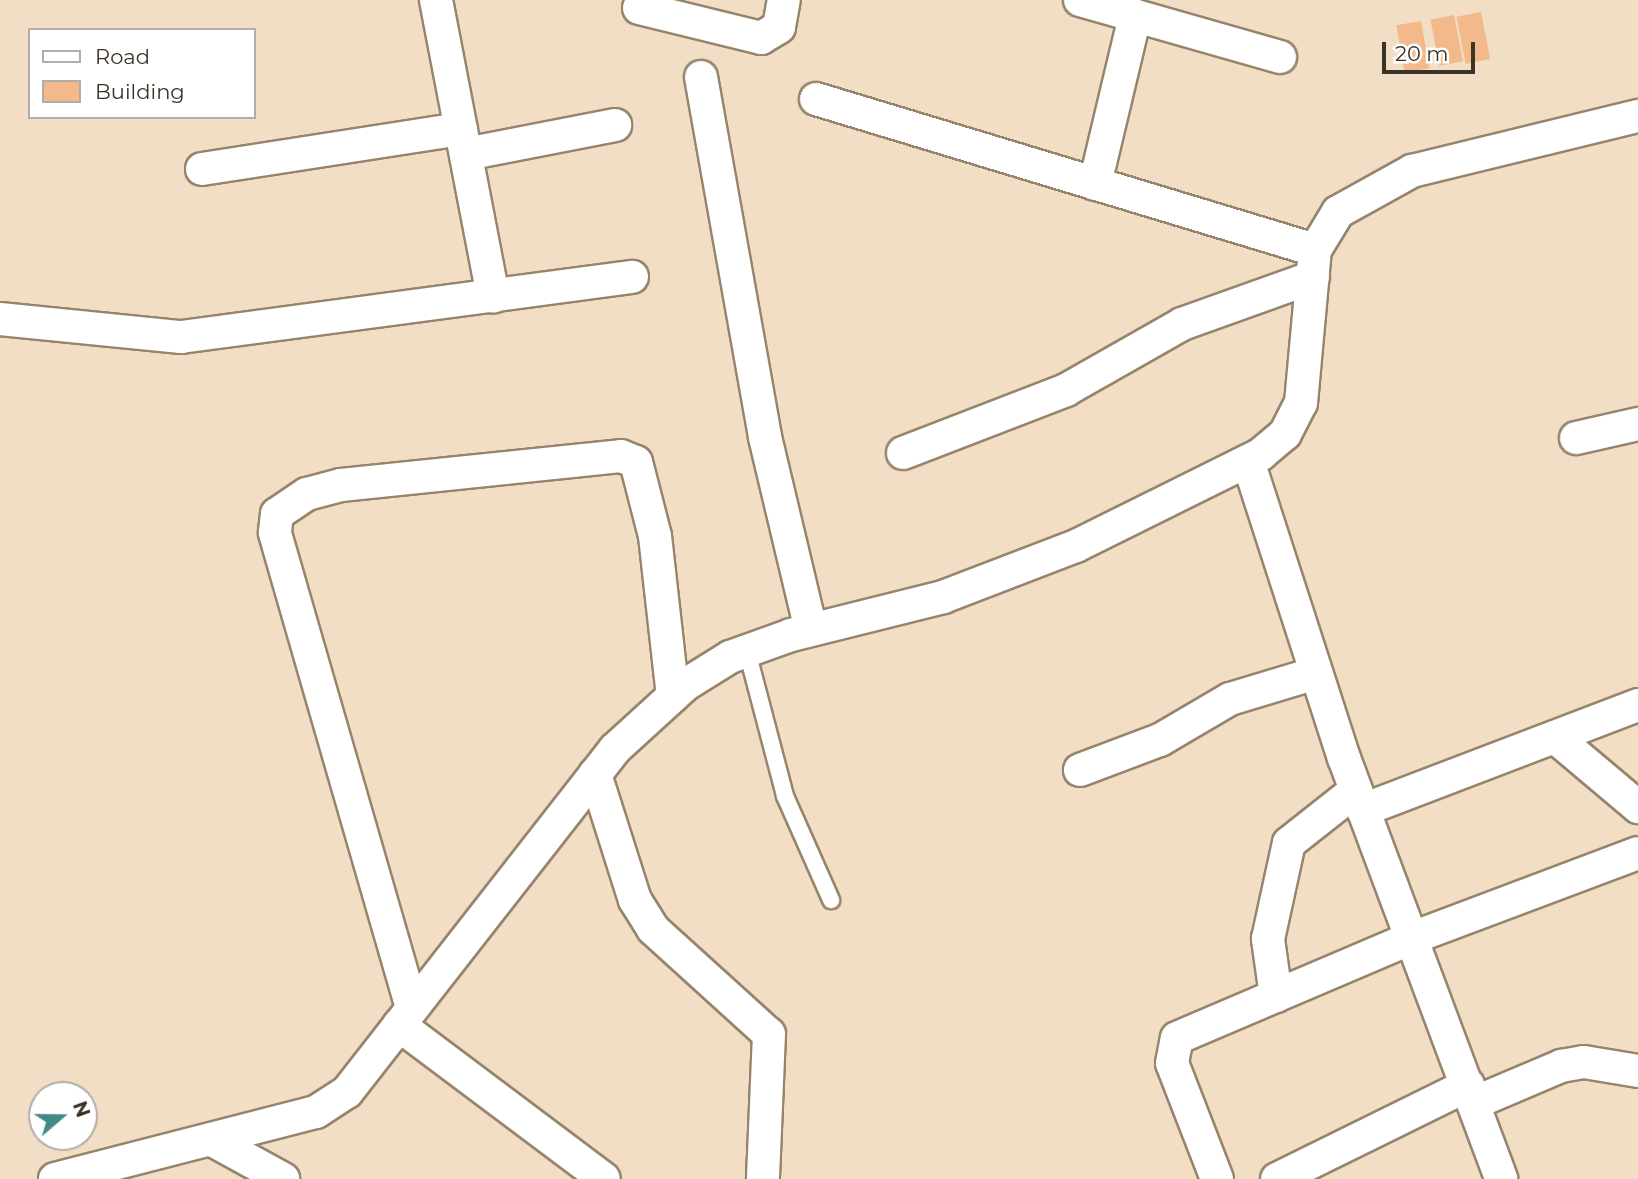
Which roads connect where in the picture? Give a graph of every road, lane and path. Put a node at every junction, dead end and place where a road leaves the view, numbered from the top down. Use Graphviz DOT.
graph roads {
  1 [pos="436,0"];
  2 [pos="784,0"];
  3 [pos="1080,0"];
  4 [pos="639,8"];
  5 [pos="1135,16"];
  6 [pos="1280,57"];
  7 [pos="701,77"];
  8 [pos="816,99"];
  9 [pos="1638,116"];
  10 [pos="615,125"];
  11 [pos="464,141"];
  12 [pos="202,169"];
  13 [pos="1095,184"];
  14 [pos="1314,264"];
  15 [pos="632,277"];
  16 [pos="494,297"];
  17 [pos="0,319"];
  18 [pos="1638,424"];
  19 [pos="1576,438"];
  20 [pos="903,453"];
  21 [pos="1248,461"];
  22 [pos="811,630"];
  23 [pos="747,650"];
  24 [pos="1316,673"];
  25 [pos="673,696"];
  26 [pos="1638,705"];
  27 [pos="1555,737"];
  28 [pos="1080,770"];
  29 [pos="595,774"];
  30 [pos="1359,800"];
  31 [pos="1638,807"];
  32 [pos="1637,857"];
  33 [pos="831,900"];
  34 [pos="1412,938"];
  35 [pos="1276,996"];
  36 [pos="406,1016"];
  37 [pos="1638,1071"];
  38 [pos="1471,1094"];
  39 [pos="214,1141"];
  40 [pos="55,1179"];
  41 [pos="283,1179"];
  42 [pos="604,1179"];
  43 [pos="764,1179"];
  44 [pos="1217,1179"];
  45 [pos="1277,1179"];
  46 [pos="1501,1179"];
  1 -- 11 [label="street"];
  2 -- 4 [label="street"];
  3 -- 5 [label="street"];
  5 -- 6 [label="street"];
  5 -- 13 [label="street"];
  7 -- 22 [label="street"];
  8 -- 13 [label="street"];
  9 -- 14 [label="street"];
  10 -- 11 [label="street"];
  11 -- 12 [label="street"];
  11 -- 16 [label="street"];
  13 -- 14 [label="street"];
  14 -- 20 [label="street"];
  14 -- 21 [label="street"];
  15 -- 16 [label="street"];
  16 -- 17 [label="street"];
  18 -- 19 [label="street"];
  21 -- 22 [label="street"];
  21 -- 24 [label="street"];
  22 -- 23 [label="street"];
  23 -- 25 [label="street"];
  23 -- 33 [label="lane"];
  24 -- 28 [label="street"];
  24 -- 30 [label="street"];
  25 -- 29 [label="street"];
  25 -- 36 [label="street"];
  26 -- 27 [label="street"];
  27 -- 30 [label="street"];
  27 -- 31 [label="street"];
  29 -- 36 [label="street"];
  29 -- 43 [label="street"];
  30 -- 34 [label="street"];
  30 -- 35 [label="street"];
  32 -- 34 [label="street"];
  34 -- 35 [label="street"];
  34 -- 38 [label="street"];
  35 -- 44 [label="street"];
  36 -- 39 [label="street"];
  36 -- 42 [label="street"];
  37 -- 38 [label="street"];
  38 -- 45 [label="street"];
  38 -- 46 [label="street"];
  39 -- 40 [label="street"];
  39 -- 41 [label="street"];
}
